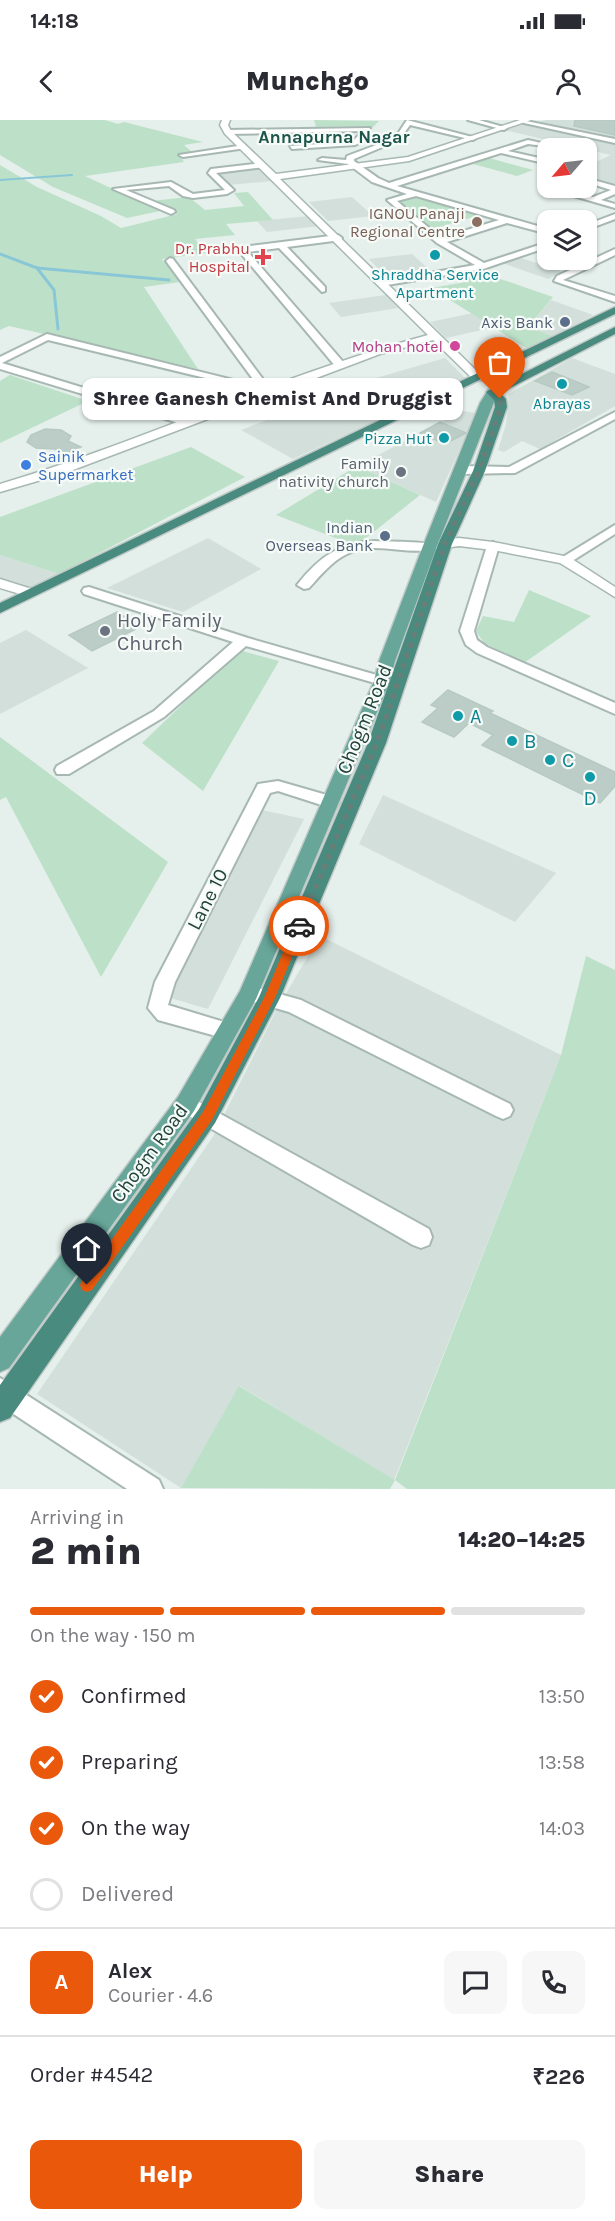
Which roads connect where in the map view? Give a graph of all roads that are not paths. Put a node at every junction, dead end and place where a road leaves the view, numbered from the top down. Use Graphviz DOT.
graph roads {
  1 [pos="226,120"];
  2 [pos="311,120"];
  3 [pos="471,120"];
  4 [pos="526,120"];
  5 [pos="409,121"];
  6 [pos="430,128"];
  7 [pos="504,128"];
  8 [pos="312,129"];
  9 [pos="228,132"];
  10 [pos="419,132"];
  11 [pos="408,135"];
  12 [pos="473,138"];
  13 [pos="398,139"];
  14 [pos="615,141"];
  15 [pos="453,144"];
  16 [pos="537,144"];
  17 [pos="244,147"];
  18 [pos="292,147"];
  19 [pos="501,151"];
  20 [pos="491,154"];
  21 [pos="183,155"];
  22 [pos="537,159"];
  23 [pos="322,160"];
  24 [pos="353,164"];
  25 [pos="262,165"];
  26 [pos="274,177"];
  27 [pos="597,183"];
  28 [pos="106,184"];
  29 [pos="389,186"];
  30 [pos="117,189"];
  31 [pos="416,194"];
  32 [pos="586,198"];
  33 [pos="593,200"];
  34 [pos="615,206"];
  35 [pos="171,212"];
  36 [pos="615,216"];
  37 [pos="508,220"];
  38 [pos="597,223"];
  39 [pos="537,229"];
  40 [pos="338,238"];
  41 [pos="440,241"];
  42 [pos="281,245"];
  43 [pos="537,248"];
  44 [pos="615,252"];
  45 [pos="170,261"];
  46 [pos="483,266"];
  47 [pos="384,284"];
  48 [pos="322,289"];
  49 [pos="615,299"];
  50 [pos="615,310"];
  51 [pos="615,330"];
  52 [pos="435,336"];
  53 [pos="0,361"];
  54 [pos="340,365"];
  55 [pos="0,366"];
  56 [pos="12,370"];
  57 [pos="0,376"];
  58 [pos="478,378"];
  59 [pos="267,392"];
  60 [pos="615,415"];
  61 [pos="184,422"];
  62 [pos="598,425"];
  63 [pos="615,432"];
  64 [pos="470,470"];
  65 [pos="0,488"];
  66 [pos="615,529"];
  67 [pos="438,545"];
  68 [pos="493,546"];
  69 [pos="564,560"];
  70 [pos="0,583"];
  71 [pos="304,585"];
  72 [pos="88,591"];
  73 [pos="30,593"];
  74 [pos="615,593"];
  75 [pos="0,609"];
  76 [pos="243,641"];
  77 [pos="382,681"];
  78 [pos="615,709"];
  79 [pos="63,770"];
  80 [pos="331,802"];
  81 [pos="249,993"];
  82 [pos="269,998"];
  83 [pos="227,1031"];
  84 [pos="186,1104"];
  85 [pos="502,1110"];
  86 [pos="207,1116"];
  87 [pos="421,1237"];
  88 [pos="0,1359"];
  89 [pos="3,1398"];
  90 [pos="150,1489"];
  1 -- 9 [label="street"];
  2 -- 8 [label="street"];
  3 -- 7 [label="street"];
  4 -- 7 [label="street"];
  4 -- 14 [label="street"];
  5 -- 6 [label="street"];
  5 -- 13 [label="street"];
  6 -- 10 [label="street"];
  6 -- 12 [label="street"];
  7 -- 12 [label="street"];
  8 -- 9 [label="street"];
  8 -- 18 [label="street"];
  9 -- 17 [label="street"];
  11 -- 13 [label="street"];
  12 -- 15 [label="street"];
  13 -- 24 [label="street"];
  15 -- 20 [label="street"];
  15 -- 24 [label="street"];
  16 -- 19 [label="street"];
  17 -- 21 [label="street"];
  17 -- 25 [label="street"];
  19 -- 20 [label="street"];
  19 -- 22 [label="street"];
  20 -- 29 [label="street"];
  23 -- 24 [label="street"];
  24 -- 26 [label="street"];
  24 -- 29 [label="street"];
  25 -- 26 [label="street"];
  25 -- 30 [label="street"];
  26 -- 40 [label="street"];
  27 -- 33 [label="street"];
  28 -- 30 [label="street"];
  29 -- 31 [label="street"];
  30 -- 35 [label="street"];
  31 -- 37 [label="street"];
  31 -- 41 [label="street"];
  32 -- 33 [label="street"];
  33 -- 34 [label="street"];
  36 -- 38 [label="street"];
  37 -- 39 [label="street"];
  37 -- 41 [label="street"];
  40 -- 42 [label="street"];
  40 -- 47 [label="street"];
  41 -- 46 [label="street"];
  42 -- 48 [label="street"];
  42 -- 54 [label="street"];
  43 -- 46 [label="street"];
  44 -- 49 [label="street"];
  45 -- 59 [label="street"];
  46 -- 47 [label="street"];
  47 -- 52 [label="street"];
  50 -- 58 [label="highway"];
  51 -- 64 [label="highway, Chogm Road"];
  52 -- 54 [label="street"];
  52 -- 58 [label="street"];
  53 -- 59 [label="street"];
  54 -- 59 [label="street"];
  55 -- 56 [label="street"];
  56 -- 57 [label="street"];
  56 -- 61 [label="street"];
  58 -- 73 [label="highway"];
  59 -- 61 [label="street"];
  60 -- 62 [label="street"];
  61 -- 65 [label="street"];
  62 -- 63 [label="street"];
  62 -- 64 [label="street"];
  64 -- 67 [label="highway, Chogm Road"];
  66 -- 69 [label="street"];
  67 -- 68 [label="street"];
  67 -- 71 [label="street"];
  67 -- 77 [label="main road, Chogm Road"];
  67 -- 82 [label="highway, Chogm Road"];
  68 -- 69 [label="street"];
  68 -- 78 [label="street"];
  69 -- 74 [label="street"];
  70 -- 73 [label="street"];
  72 -- 76 [label="street"];
  73 -- 75 [label="highway"];
  76 -- 77 [label="street"];
  76 -- 79 [label="street"];
  77 -- 80 [label="main road, Chogm Road"];
  80 -- 81 [label="main road, Chogm Road"];
  80 -- 83 [label="street, Lane 10"];
  81 -- 82 [label="street"];
  81 -- 83 [label="main road, Chogm Road"];
  82 -- 85 [label="street"];
  82 -- 86 [label="highway, Chogm Road"];
  83 -- 84 [label="main road, Chogm Road"];
  84 -- 86 [label="street"];
  84 -- 88 [label="main road, Chogm Road"];
  86 -- 87 [label="street"];
  86 -- 89 [label="highway, Chogm Road"];
  89 -- 90 [label="street"];
}
